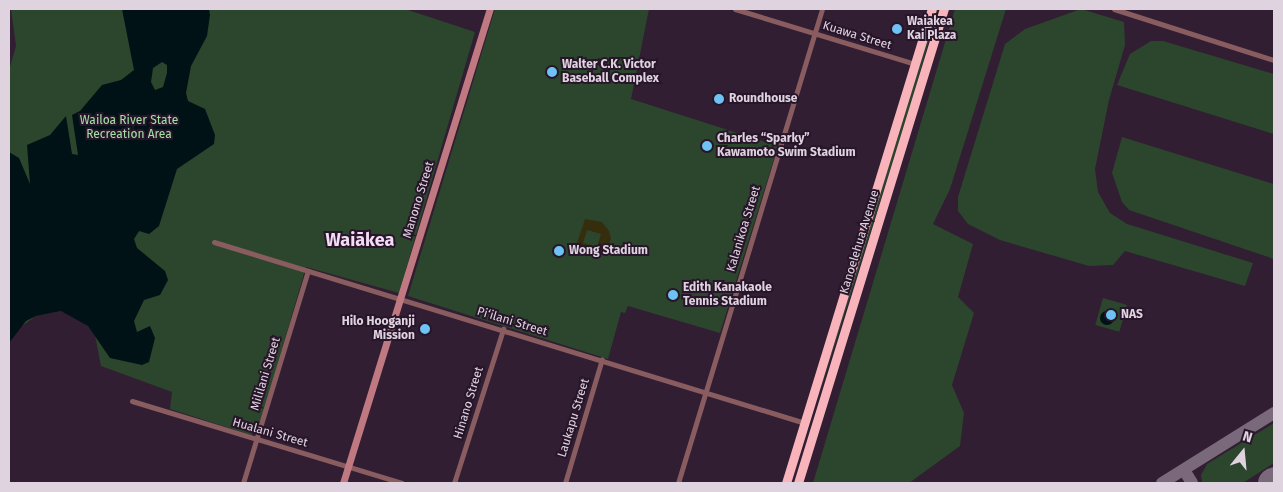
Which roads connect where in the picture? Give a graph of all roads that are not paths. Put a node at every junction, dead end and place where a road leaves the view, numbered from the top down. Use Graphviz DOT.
graph roads {
  1 [pos="490,9"];
  2 [pos="735,9"];
  3 [pos="822,9"];
  4 [pos="932,9"];
  5 [pos="944,9"];
  6 [pos="1114,9"];
  7 [pos="815,33"];
  8 [pos="1274,60"];
  9 [pos="915,64"];
  10 [pos="214,242"];
  11 [pos="308,271"];
  12 [pos="400,299"];
  13 [pos="503,330"];
  14 [pos="602,359"];
  15 [pos="705,392"];
  16 [pos="132,401"];
  17 [pos="824,401"];
  18 [pos="805,422"];
  19 [pos="257,440"];
  20 [pos="811,441"];
  21 [pos="348,468"];
  22 [pos="244,483"];
  23 [pos="343,483"];
  24 [pos="402,483"];
  25 [pos="454,483"];
  26 [pos="565,483"];
  27 [pos="678,483"];
  28 [pos="786,483"];
  29 [pos="798,483"];
  1 -- 12 [label="street, Manono Street"];
  2 -- 7 [label="street, Kuawa Street"];
  3 -- 7 [label="street, Kalanikoa Street"];
  4 -- 9 [label="highway, Kanoelehua Avenue"];
  5 -- 17 [label="highway, Kanoelehua Avenue"];
  6 -- 8 [label="street"];
  7 -- 9 [label="street, Kuawa Street"];
  7 -- 15 [label="street, Kalanikoa Street"];
  9 -- 18 [label="highway, Kanoelehua Avenue"];
  10 -- 11 [label="street, Pi‘ilani Street"];
  11 -- 12 [label="street, Pi‘ilani Street"];
  11 -- 19 [label="street, Mililani Street"];
  12 -- 13 [label="street, Pi‘ilani Street"];
  12 -- 21 [label="street, Manono Street"];
  13 -- 14 [label="street, Pi‘ilani Street"];
  13 -- 25 [label="street, Hinano Street"];
  14 -- 15 [label="street, Pi‘ilani Street"];
  14 -- 26 [label="street, Laukapu Street"];
  15 -- 18 [label="street, Pi‘ilani Street"];
  15 -- 27 [label="street, Kalanikoa Street"];
  16 -- 19 [label="street, Hualani Street"];
  17 -- 18 [label="highway"];
  17 -- 20 [label="highway, Kanoelehua Avenue"];
  18 -- 20 [label="highway"];
  18 -- 28 [label="highway, Kanoelehua Avenue"];
  19 -- 21 [label="street, Hualani Street"];
  19 -- 22 [label="street, Mililani Street"];
  20 -- 29 [label="highway, Kanoelehua Avenue"];
  21 -- 23 [label="street, Manono Street"];
  21 -- 24 [label="street, Hualani Street"];
}
